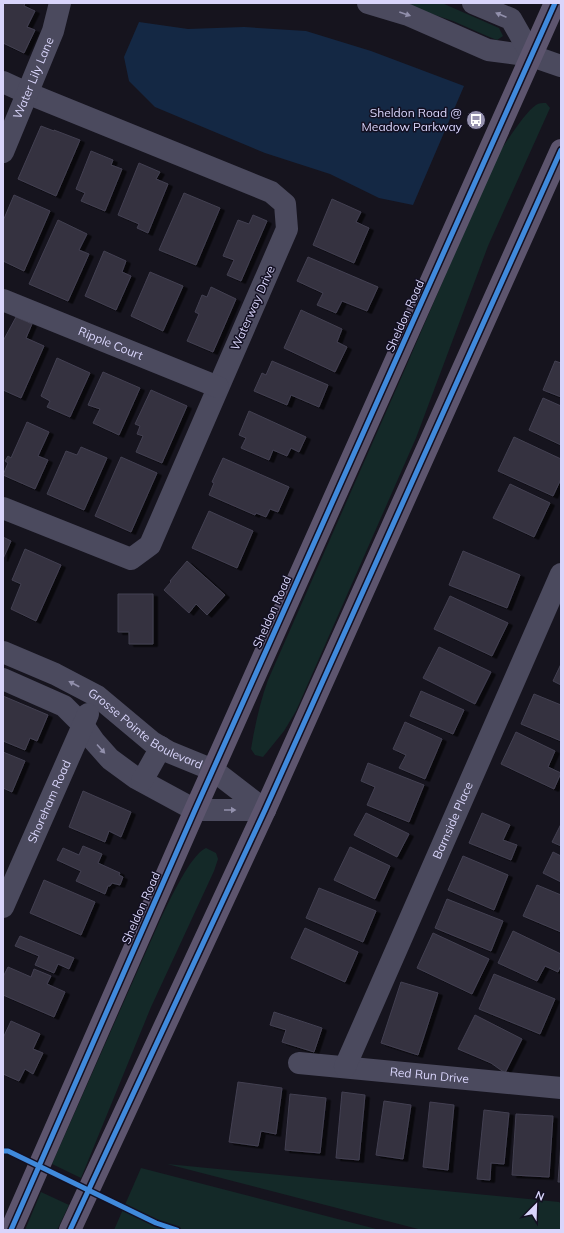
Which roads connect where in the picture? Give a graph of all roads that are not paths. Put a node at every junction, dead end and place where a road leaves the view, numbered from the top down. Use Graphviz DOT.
graph roads {
  1 [pos="60,3"];
  2 [pos="368,3"];
  3 [pos="473,3"];
  4 [pos="555,3"];
  5 [pos="532,56"];
  6 [pos="561,66"];
  7 [pos="3,82"];
  8 [pos="28,93"];
  9 [pos="561,150"];
  10 [pos="3,152"];
  11 [pos="3,300"];
  12 [pos="218,387"];
  13 [pos="3,508"];
  14 [pos="561,574"];
  15 [pos="3,652"];
  16 [pos="3,679"];
  17 [pos="97,696"];
  18 [pos="83,725"];
  19 [pos="161,747"];
  20 [pos="213,770"];
  21 [pos="142,781"];
  22 [pos="195,810"];
  23 [pos="264,810"];
  24 [pos="3,907"];
  25 [pos="299,1063"];
  26 [pos="345,1067"];
  27 [pos="559,1082"];
  28 [pos="11,1230"];
  29 [pos="70,1230"];
  1 -- 8 [label="street, Water Lily Lane"];
  2 -- 5 [label="street, one-way"];
  5 -- 3 [label="street, one-way"];
  4 -- 5 [label="main road, Sheldon Road"];
  5 -- 6 [label="street"];
  5 -- 20 [label="main road, Sheldon Road"];
  7 -- 8 [label="street, Waterway Drive"];
  8 -- 10 [label="street, Water Lily Lane"];
  8 -- 12 [label="street, Waterway Drive"];
  9 -- 23 [label="main road"];
  11 -- 12 [label="street, Ripple Court"];
  12 -- 13 [label="street, Waterway Drive"];
  14 -- 26 [label="street, Barnside Place"];
  17 -- 15 [label="street, Grosse Pointe Boulevard, one-way"];
  16 -- 18 [label="street"];
  17 -- 18 [label="street, Shoreham Road"];
  17 -- 19 [label="street, Grosse Pointe Boulevard"];
  18 -- 21 [label="street, one-way"];
  18 -- 24 [label="street, Shoreham Road"];
  19 -- 20 [label="street, Grosse Pointe Boulevard"];
  19 -- 21 [label="street"];
  20 -- 22 [label="main road, Sheldon Road"];
  20 -- 23 [label="street, Grosse Pointe Boulevard"];
  21 -- 22 [label="street"];
  22 -- 23 [label="street, one-way"];
  22 -- 28 [label="main road, Sheldon Road"];
  23 -- 29 [label="main road"];
  25 -- 26 [label="street, Red Run Drive"];
  26 -- 27 [label="street, Red Run Drive"];
}
